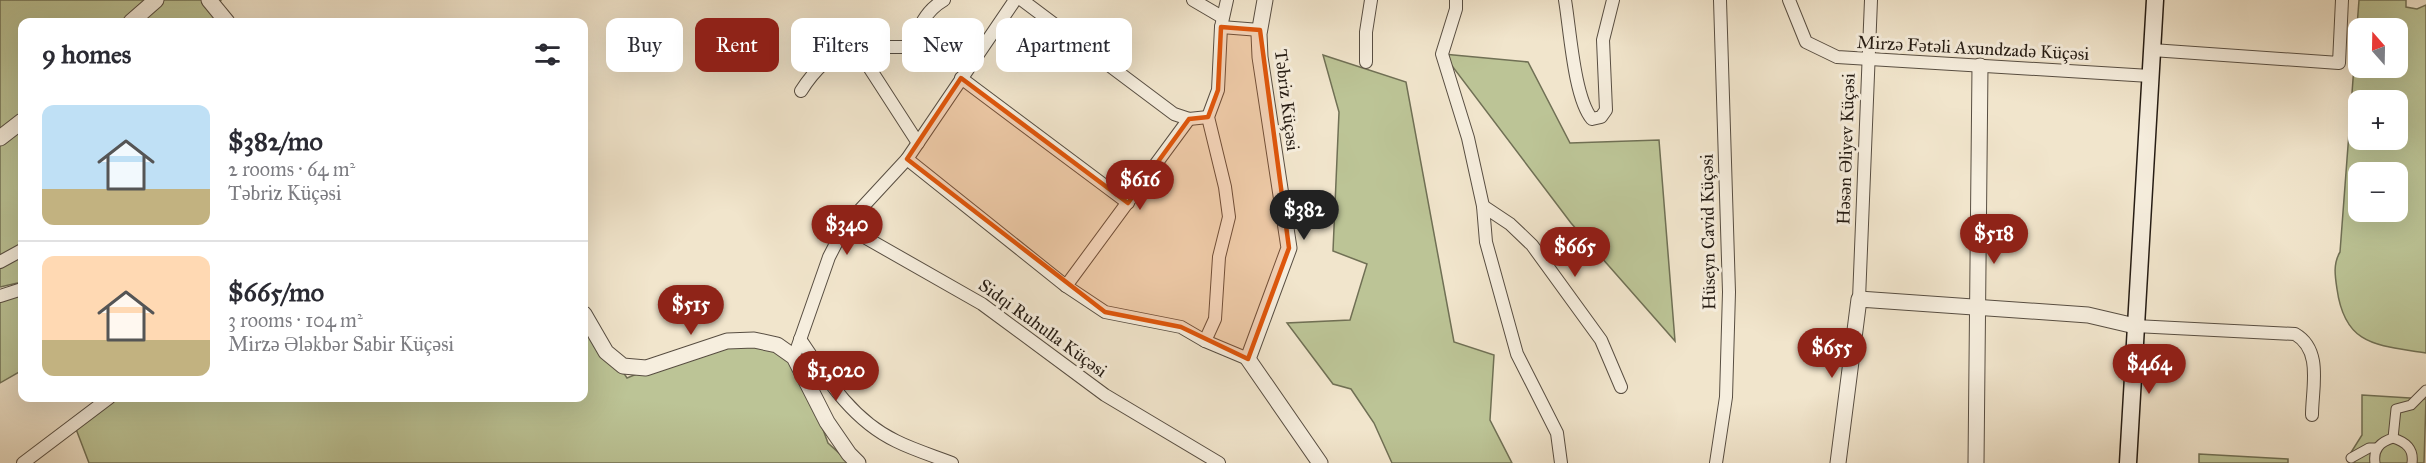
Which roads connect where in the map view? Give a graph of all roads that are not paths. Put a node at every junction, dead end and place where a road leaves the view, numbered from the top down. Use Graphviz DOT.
graph roads {
  1 [pos="156,0"];
  2 [pos="208,0"];
  3 [pos="944,0"];
  4 [pos="1015,0"];
  5 [pos="1022,0"];
  6 [pos="1193,0"];
  7 [pos="1227,0"];
  8 [pos="1265,0"];
  9 [pos="1371,0"];
  10 [pos="1456,0"];
  11 [pos="1565,0"];
  12 [pos="1613,0"];
  13 [pos="1720,0"];
  14 [pos="1789,0"];
  15 [pos="1871,0"];
  16 [pos="2155,0"];
  17 [pos="2342,0"];
  18 [pos="136,18"];
  19 [pos="224,18"];
  20 [pos="1222,22"];
  21 [pos="1260,30"];
  22 [pos="890,47"];
  23 [pos="2152,50"];
  24 [pos="1869,60"];
  25 [pos="1366,62"];
  26 [pos="1980,66"];
  27 [pos="815,72"];
  28 [pos="872,72"];
  29 [pos="2150,76"];
  30 [pos="961,78"];
  31 [pos="801,91"];
  32 [pos="1208,117"];
  33 [pos="1189,119"];
  34 [pos="18,124"];
  35 [pos="0,138"];
  36 [pos="918,143"];
  37 [pos="907,159"];
  38 [pos="1128,202"];
  39 [pos="1483,206"];
  40 [pos="845,225"];
  41 [pos="18,252"];
  42 [pos="0,262"];
  43 [pos="1066,286"];
  44 [pos="18,290"];
  45 [pos="0,296"];
  46 [pos="1859,299"];
  47 [pos="1977,306"];
  48 [pos="588,321"];
  49 [pos="2135,326"];
  50 [pos="800,339"];
  51 [pos="1205,341"];
  52 [pos="794,357"];
  53 [pos="1248,359"];
  54 [pos="1621,387"];
  55 [pos="2426,390"];
  56 [pos="104,402"];
  57 [pos="2312,416"];
  58 [pos="2393,438"];
  59 [pos="2377,448"];
  60 [pos="2351,458"];
  61 [pos="23,463"];
  62 [pos="858,463"];
  63 [pos="952,463"];
  64 [pos="1219,463"];
  65 [pos="1320,463"];
  66 [pos="1561,463"];
  67 [pos="1716,463"];
  68 [pos="1838,463"];
  69 [pos="1976,463"];
  70 [pos="2128,463"];
  71 [pos="2375,463"];
  72 [pos="2412,463"];
  1 -- 18 [label="street"];
  2 -- 19 [label="street"];
  3 -- 22 [label="street"];
  4 -- 30 [label="street"];
  5 -- 33 [label="street"];
  6 -- 20 [label="street"];
  7 -- 20 [label="street"];
  8 -- 21 [label="street, Təbriz Küçəsi"];
  9 -- 25 [label="street"];
  10 -- 39 [label="street"];
  11 -- 12 [label="street"];
  13 -- 67 [label="street, Hüseyn Cavid Küçəsi"];
  14 -- 24 [label="street, Mirzə Fətəli Axundzadə Küçəsi"];
  15 -- 24 [label="street, Həsən Əliyev Küçəsi"];
  16 -- 23 [label="main road"];
  17 -- 23 [label="street"];
  20 -- 21 [label="street"];
  20 -- 32 [label="street"];
  21 -- 53 [label="street, Təbriz Küçəsi"];
  23 -- 29 [label="main road"];
  24 -- 26 [label="street, Mirzə Fətəli Axundzadə Küçəsi"];
  24 -- 46 [label="street, Həsən Əliyev Küçəsi"];
  26 -- 29 [label="street, Mirzə Fətəli Axundzadə Küçəsi"];
  26 -- 47 [label="street"];
  27 -- 31 [label="street"];
  28 -- 36 [label="street"];
  29 -- 49 [label="main road"];
  30 -- 36 [label="street"];
  30 -- 38 [label="street"];
  32 -- 33 [label="street"];
  32 -- 51 [label="street"];
  33 -- 38 [label="street"];
  34 -- 35 [label="street"];
  36 -- 37 [label="street"];
  37 -- 40 [label="street"];
  37 -- 43 [label="street"];
  38 -- 43 [label="street"];
  39 -- 54 [label="street"];
  39 -- 66 [label="street"];
  40 -- 50 [label="street"];
  40 -- 64 [label="street, Sidqi Ruhulla Küçəsi"];
  41 -- 42 [label="street"];
  43 -- 51 [label="street"];
  44 -- 45 [label="street"];
  46 -- 47 [label="street"];
  46 -- 68 [label="street, Həsən Əliyev Küçəsi"];
  47 -- 49 [label="street"];
  47 -- 69 [label="street"];
  48 -- 52 [label="street"];
  49 -- 57 [label="street"];
  49 -- 70 [label="main road"];
  50 -- 52 [label="street"];
  50 -- 63 [label="street"];
  51 -- 53 [label="street"];
  52 -- 62 [label="street"];
  53 -- 65 [label="street"];
  55 -- 58 [label="street"];
  56 -- 61 [label="street"];
  58 -- 59 [label="street"];
  58 -- 72 [label="street"];
  59 -- 60 [label="street"];
  59 -- 71 [label="street"];
}
